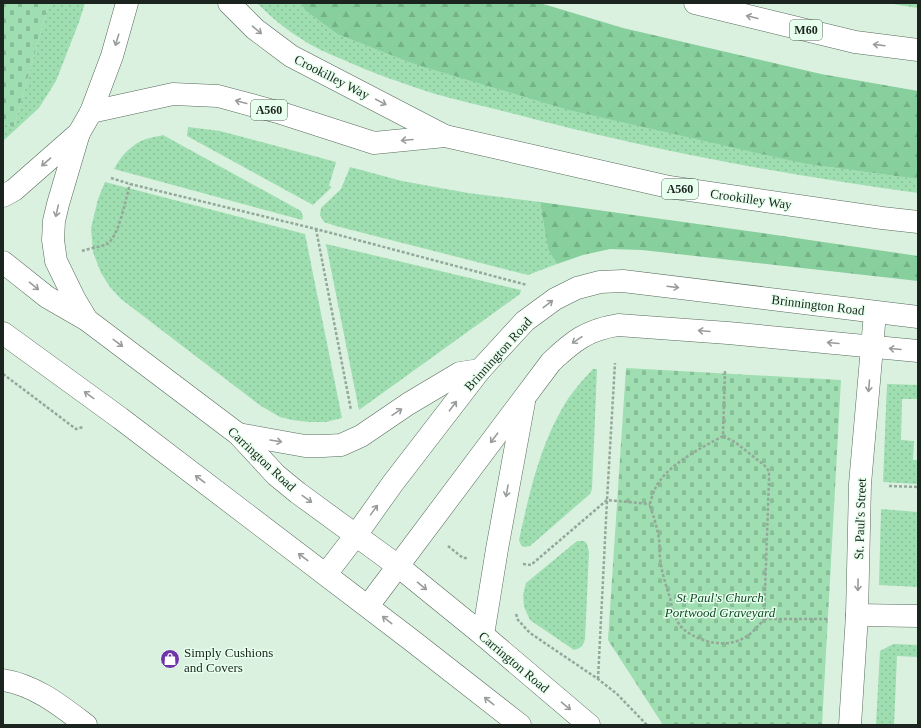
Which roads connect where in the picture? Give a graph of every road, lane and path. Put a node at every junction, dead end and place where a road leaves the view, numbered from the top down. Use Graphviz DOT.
graph roads {
  1 [pos="128,3"];
  2 [pos="229,3"];
  3 [pos="695,3"];
  4 [pos="918,50"];
  5 [pos="91,112"];
  6 [pos="78,133"];
  7 [pos="445,136"];
  8 [pos="111,178"];
  9 [pos="130,184"];
  10 [pos="3,196"];
  11 [pos="918,222"];
  12 [pos="316,229"];
  13 [pos="56,261"];
  14 [pos="3,262"];
  15 [pos="529,286"];
  16 [pos="875,313"];
  17 [pos="918,317"];
  18 [pos="87,320"];
  19 [pos="3,333"];
  20 [pos="872,347"];
  21 [pos="918,351"];
  22 [pos="615,363"];
  23 [pos="480,370"];
  24 [pos="725,370"];
  25 [pos="525,397"];
  26 [pos="352,415"];
  27 [pos="238,434"];
  28 [pos="723,436"];
  29 [pos="607,500"];
  30 [pos="650,504"];
  31 [pos="356,535"];
  32 [pos="520,563"];
  33 [pos="398,566"];
  34 [pos="326,574"];
  35 [pos="368,606"];
  36 [pos="514,608"];
  37 [pos="857,615"];
  38 [pos="918,616"];
  39 [pos="764,619"];
  40 [pos="834,619"];
  41 [pos="483,635"];
  42 [pos="598,679"];
  43 [pos="3,680"];
  44 [pos="86,725"];
  45 [pos="520,725"];
  46 [pos="588,725"];
  47 [pos="647,725"];
  48 [pos="850,725"];
  1 -- 5 [label="main road, one-way"];
  2 -- 7 [label="main road, Crookilley Way / A560, one-way"];
  4 -- 3 [label="main road, M60, one-way"];
  5 -- 6 [label="main road"];
  7 -- 5 [label="main road, Crookilley Way / A560, one-way"];
  6 -- 10 [label="main road, one-way"];
  6 -- 13 [label="main road, Carrington Road, one-way"];
  7 -- 11 [label="main road, Crookilley Way / A560"];
  8 -- 9 [label="path"];
  9 -- 12 [label="path"];
  9 -- 13 [label="path"];
  12 -- 15 [label="path"];
  12 -- 26 [label="path"];
  13 -- 18 [label="main road, Carrington Road"];
  14 -- 18 [label="main road, one-way"];
  16 -- 17 [label="main road, Brinnington Road"];
  16 -- 20 [label="main road, St. Paul's Street"];
  23 -- 16 [label="main road, Brinnington Road, one-way"];
  18 -- 27 [label="main road, Carrington Road, one-way"];
  34 -- 19 [label="main road, one-way"];
  21 -- 20 [label="main road, one-way"];
  20 -- 25 [label="main road, one-way"];
  20 -- 37 [label="main road, St. Paul's Street, one-way"];
  22 -- 29 [label="path"];
  27 -- 23 [label="main road, one-way"];
  31 -- 23 [label="main road, Brinnington Road, one-way"];
  24 -- 28 [label="path"];
  25 -- 33 [label="main road, one-way"];
  25 -- 41 [label="main road, one-way"];
  27 -- 31 [label="main road, Carrington Road, one-way"];
  28 -- 30 [label="path"];
  28 -- 39 [label="path"];
  29 -- 30 [label="path"];
  29 -- 32 [label="path"];
  29 -- 42 [label="path"];
  30 -- 39 [label="path"];
  31 -- 33 [label="main road, Carrington Road"];
  31 -- 34 [label="main road, Brinnington Road"];
  33 -- 35 [label="main road"];
  33 -- 41 [label="main road, Carrington Road, one-way"];
  34 -- 35 [label="main road"];
  45 -- 35 [label="main road, one-way"];
  36 -- 42 [label="path"];
  37 -- 38 [label="main road"];
  37 -- 48 [label="main road, St. Paul's Street"];
  39 -- 40 [label="path"];
  41 -- 46 [label="main road, Carrington Road, one-way"];
  42 -- 47 [label="path"];
  43 -- 44 [label="main road"];
}
